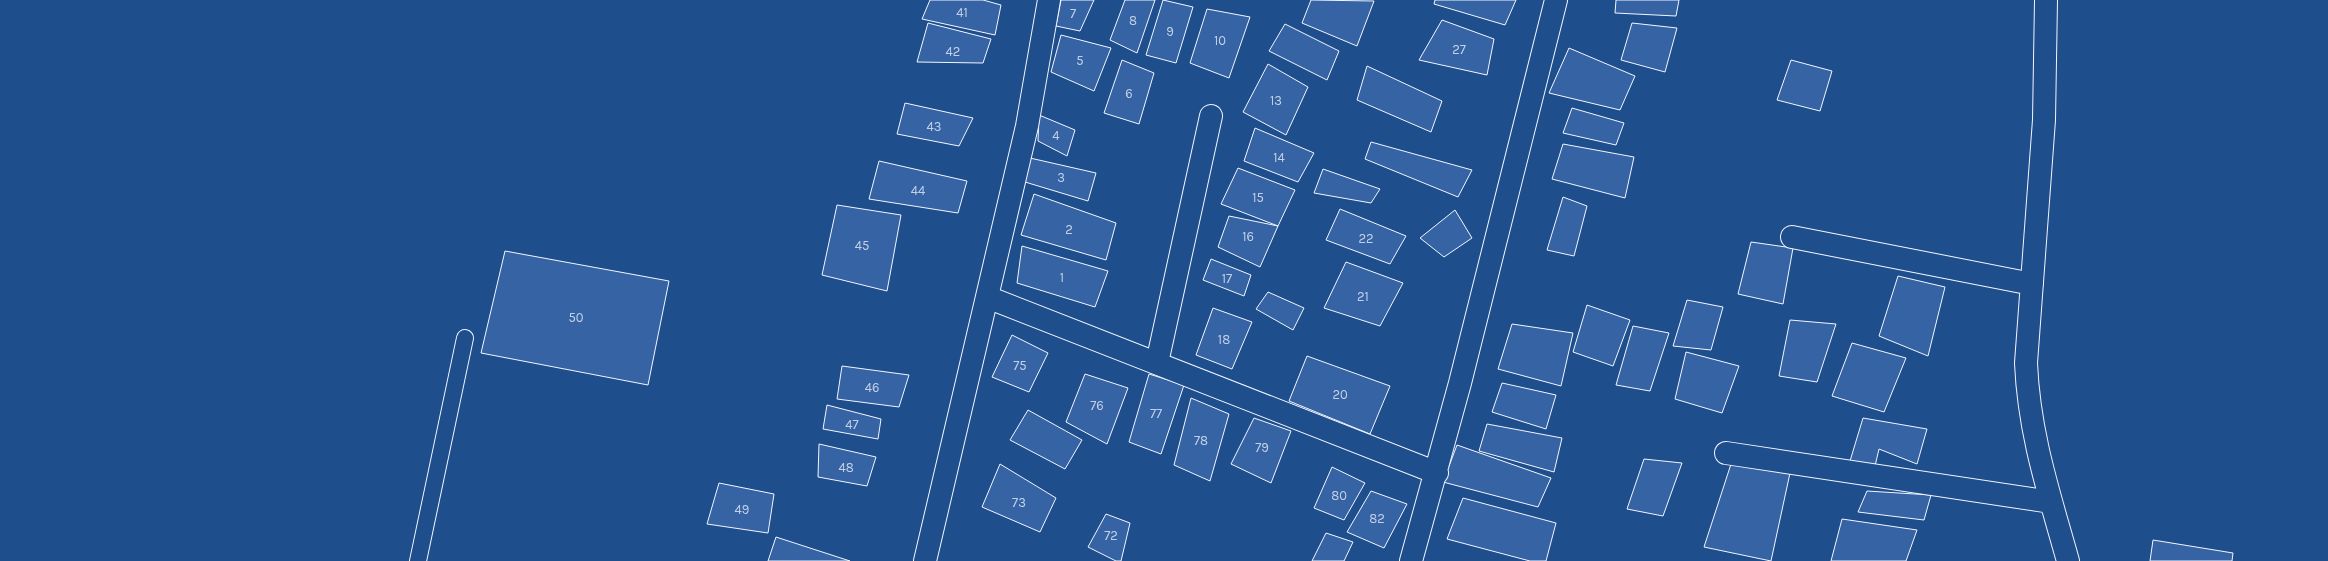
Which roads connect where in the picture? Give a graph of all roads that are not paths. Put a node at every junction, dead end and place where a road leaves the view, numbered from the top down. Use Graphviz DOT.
graph roads {
  1 [pos="1049,0"];
  2 [pos="1556,0"];
  3 [pos="2046,0"];
  4 [pos="1211,116"];
  5 [pos="1792,237"];
  6 [pos="2032,284"];
  7 [pos="987,297"];
  8 [pos="465,338"];
  9 [pos="1157,364"];
  10 [pos="1726,453"];
  11 [pos="1437,473"];
  12 [pos="2051,502"];
  13 [pos="418,561"];
  14 [pos="925,561"];
  15 [pos="1411,561"];
  16 [pos="2068,561"];
  1 -- 7 [label="street"];
  2 -- 11 [label="street"];
  3 -- 6 [label="street"];
  4 -- 9 [label="street"];
  5 -- 6 [label="street"];
  6 -- 12 [label="street"];
  7 -- 9 [label="street"];
  7 -- 14 [label="street"];
  8 -- 13 [label="lane"];
  9 -- 11 [label="street"];
  10 -- 12 [label="street"];
  11 -- 15 [label="street"];
  12 -- 16 [label="street"];
}
